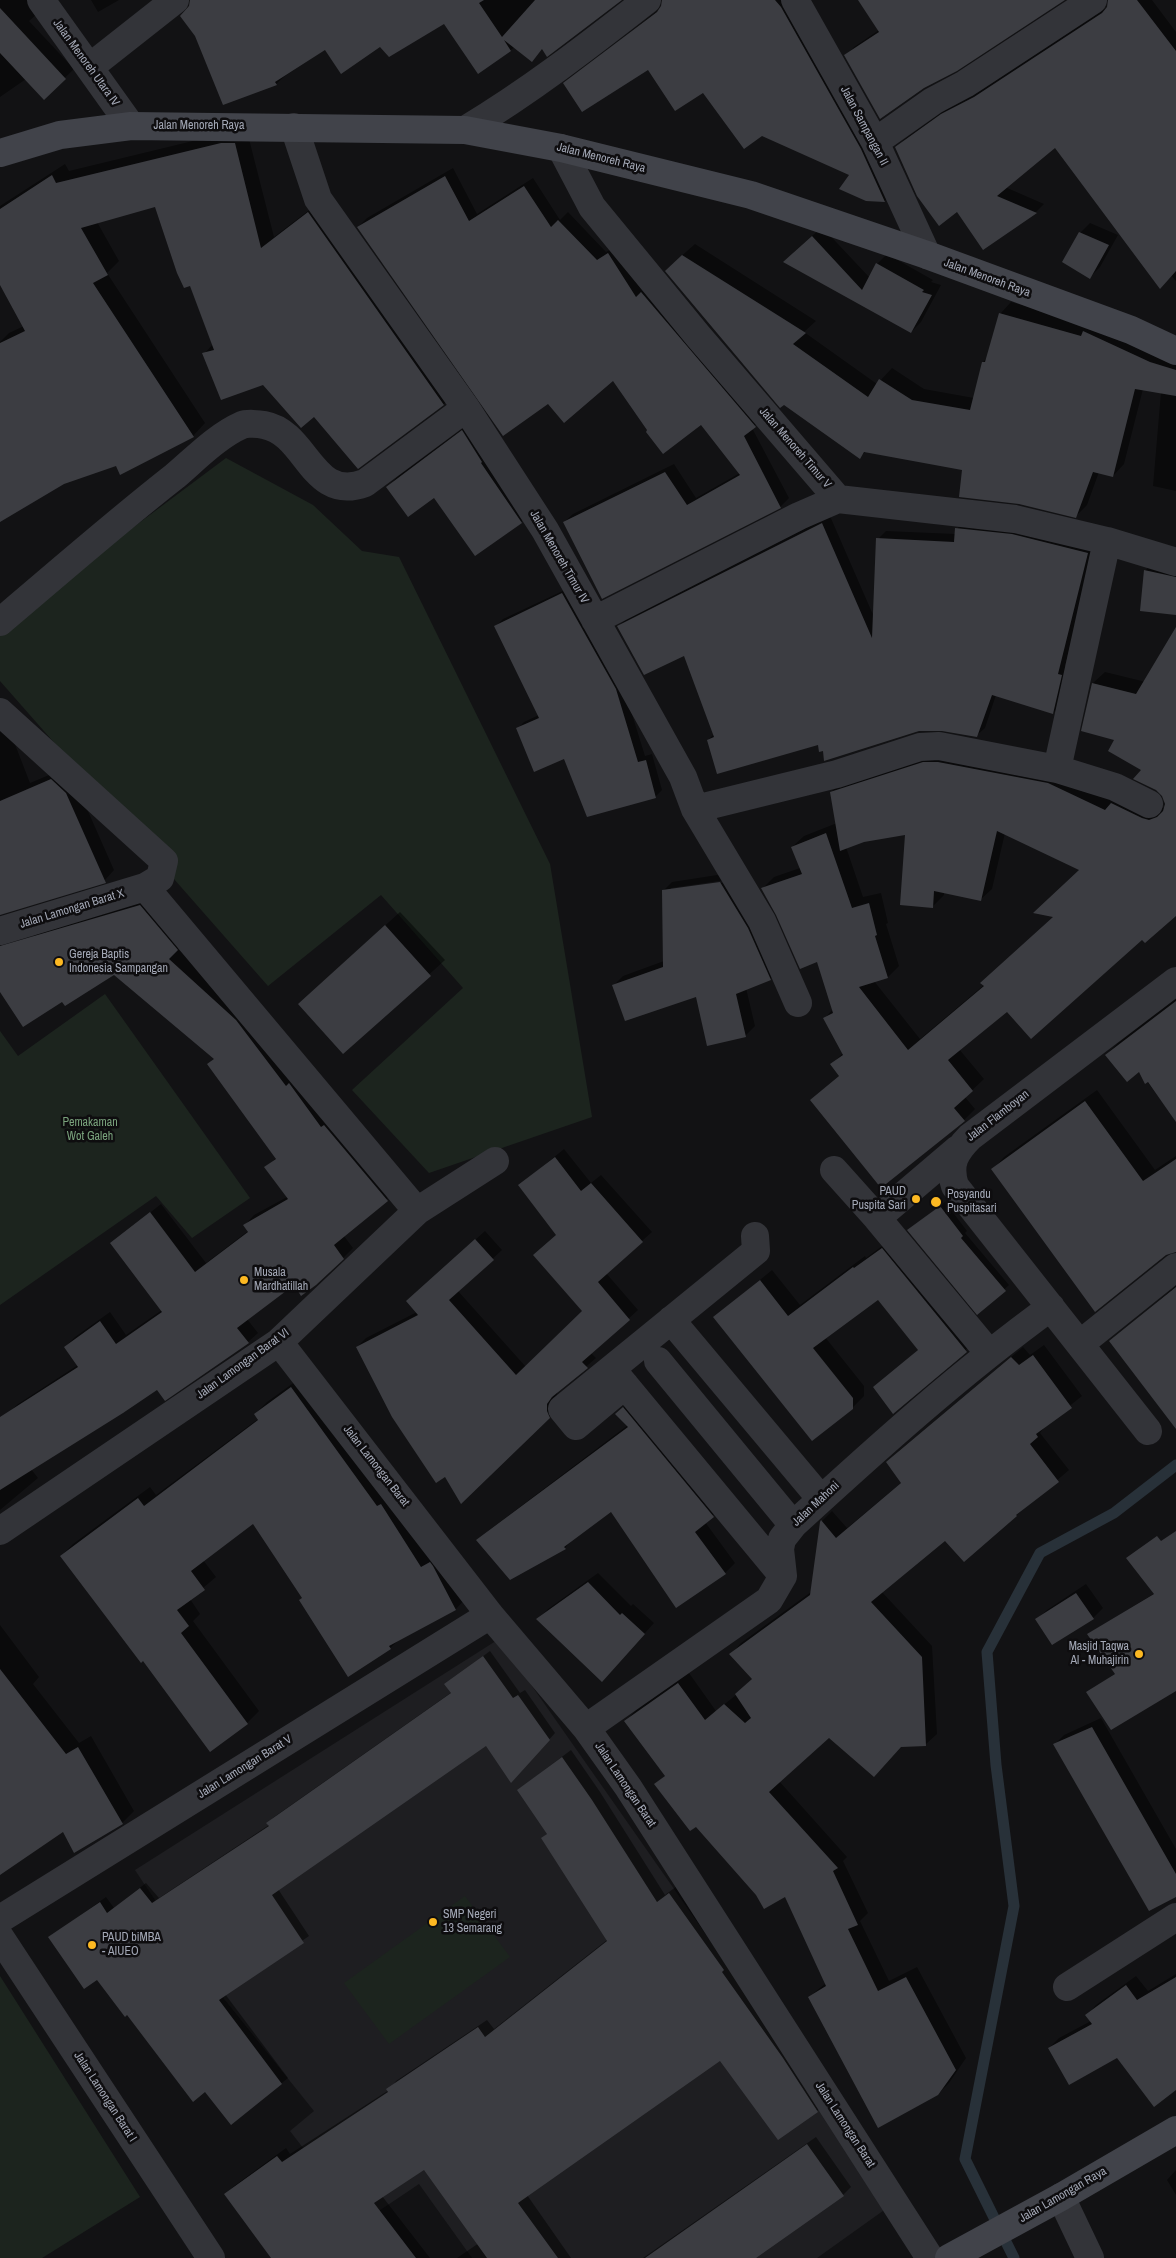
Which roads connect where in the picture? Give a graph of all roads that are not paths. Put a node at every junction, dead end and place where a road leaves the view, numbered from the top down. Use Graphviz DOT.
graph roads {
  1 [pos="41,0"];
  2 [pos="175,0"];
  3 [pos="647,0"];
  4 [pos="795,0"];
  5 [pos="1092,0"];
  6 [pos="90,67"];
  7 [pos="131,126"];
  8 [pos="294,127"];
  9 [pos="465,130"];
  10 [pos="875,142"];
  11 [pos="561,148"];
  12 [pos="0,154"];
  13 [pos="927,255"];
  14 [pos="1176,351"];
  15 [pos="466,408"];
  16 [pos="838,499"];
  17 [pos="1107,542"];
  18 [pos="1176,562"];
  19 [pos="595,620"];
  20 [pos="0,622"];
  21 [pos="0,712"];
  22 [pos="1056,769"];
  23 [pos="1149,804"];
  24 [pos="695,809"];
  25 [pos="145,887"];
  26 [pos="0,931"];
  27 [pos="1176,981"];
  28 [pos="798,1003"];
  29 [pos="958,1149"];
  30 [pos="495,1161"];
  31 [pos="834,1170"];
  32 [pos="417,1211"];
  33 [pos="877,1218"];
  34 [pos="755,1236"];
  35 [pos="1176,1267"];
  36 [pos="1051,1307"];
  37 [pos="671,1320"];
  38 [pos="279,1342"];
  39 [pos="1080,1344"];
  40 [pos="989,1353"];
  41 [pos="658,1361"];
  42 [pos="1148,1431"];
  43 [pos="821,1498"];
  44 [pos="792,1525"];
  45 [pos="0,1531"];
  46 [pos="784,1576"];
  47 [pos="490,1615"];
  48 [pos="586,1728"];
  49 [pos="1176,1918"];
  50 [pos="0,1919"];
  51 [pos="0,1937"];
  52 [pos="1067,1987"];
  53 [pos="1176,2130"];
  54 [pos="1053,2202"];
  55 [pos="211,2258"];
  56 [pos="930,2258"];
  57 [pos="949,2258"];
  58 [pos="1090,2258"];
  1 -- 6 [label="street, Jalan Menoreh Utara IV"];
  2 -- 6 [label="street"];
  3 -- 9 [label="street"];
  4 -- 10 [label="street, Jalan Sampangan II"];
  5 -- 10 [label="street"];
  6 -- 7 [label="street, Jalan Menoreh Utara IV"];
  7 -- 8 [label="main road, Jalan Menoreh Raya"];
  7 -- 12 [label="main road, Jalan Menoreh Raya"];
  8 -- 9 [label="main road, Jalan Menoreh Raya"];
  8 -- 15 [label="street, Jalan Menoreh Timur IV"];
  9 -- 11 [label="main road, Jalan Menoreh Raya"];
  10 -- 13 [label="street, Jalan Sampangan II"];
  11 -- 13 [label="main road, Jalan Menoreh Raya"];
  11 -- 16 [label="street, Jalan Menoreh Timur V"];
  13 -- 14 [label="main road, Jalan Menoreh Raya"];
  15 -- 19 [label="street, Jalan Menoreh Timur IV"];
  15 -- 20 [label="street"];
  16 -- 17 [label="street, Jalan Menoreh Timur V"];
  16 -- 19 [label="street"];
  17 -- 18 [label="street, Jalan Menoreh Timur V"];
  17 -- 22 [label="street"];
  19 -- 24 [label="street, Jalan Menoreh Timur IV"];
  21 -- 25 [label="street"];
  22 -- 23 [label="street"];
  22 -- 24 [label="street"];
  24 -- 28 [label="street, Jalan Menoreh Timur IV"];
  25 -- 26 [label="street, Jalan Lamongan Barat X"];
  25 -- 32 [label="street"];
  27 -- 29 [label="street, Jalan Flamboyan"];
  29 -- 33 [label="street"];
  29 -- 36 [label="street, Jalan Flamboyan"];
  30 -- 32 [label="street, Jalan Lamongan Barat VI"];
  31 -- 33 [label="street"];
  32 -- 38 [label="street, Jalan Lamongan Barat VI"];
  33 -- 40 [label="street"];
  34 -- 37 [label="street"];
  35 -- 39 [label="street"];
  36 -- 39 [label="street, Jalan Flamboyan"];
  36 -- 40 [label="street, Jalan Mahoni"];
  37 -- 43 [label="street"];
  37 -- 46 [label="street"];
  38 -- 45 [label="street, Jalan Lamongan Barat VI"];
  38 -- 47 [label="street, Jalan Lamongan Barat"];
  39 -- 42 [label="street, Jalan Flamboyan"];
  40 -- 43 [label="street, Jalan Mahoni"];
  41 -- 44 [label="street"];
  43 -- 44 [label="street, Jalan Mahoni"];
  44 -- 46 [label="street, Jalan Mahoni"];
  46 -- 48 [label="street"];
  47 -- 48 [label="street, Jalan Lamongan Barat"];
  47 -- 50 [label="street, Jalan Lamongan Barat V"];
  48 -- 56 [label="street, Jalan Lamongan Barat"];
  49 -- 52 [label="street"];
  51 -- 55 [label="street, Jalan Lamongan Barat I"];
  53 -- 54 [label="main road, Jalan Lamongan Raya"];
  54 -- 57 [label="main road, Jalan Lamongan Raya"];
  54 -- 58 [label="street"];
}
